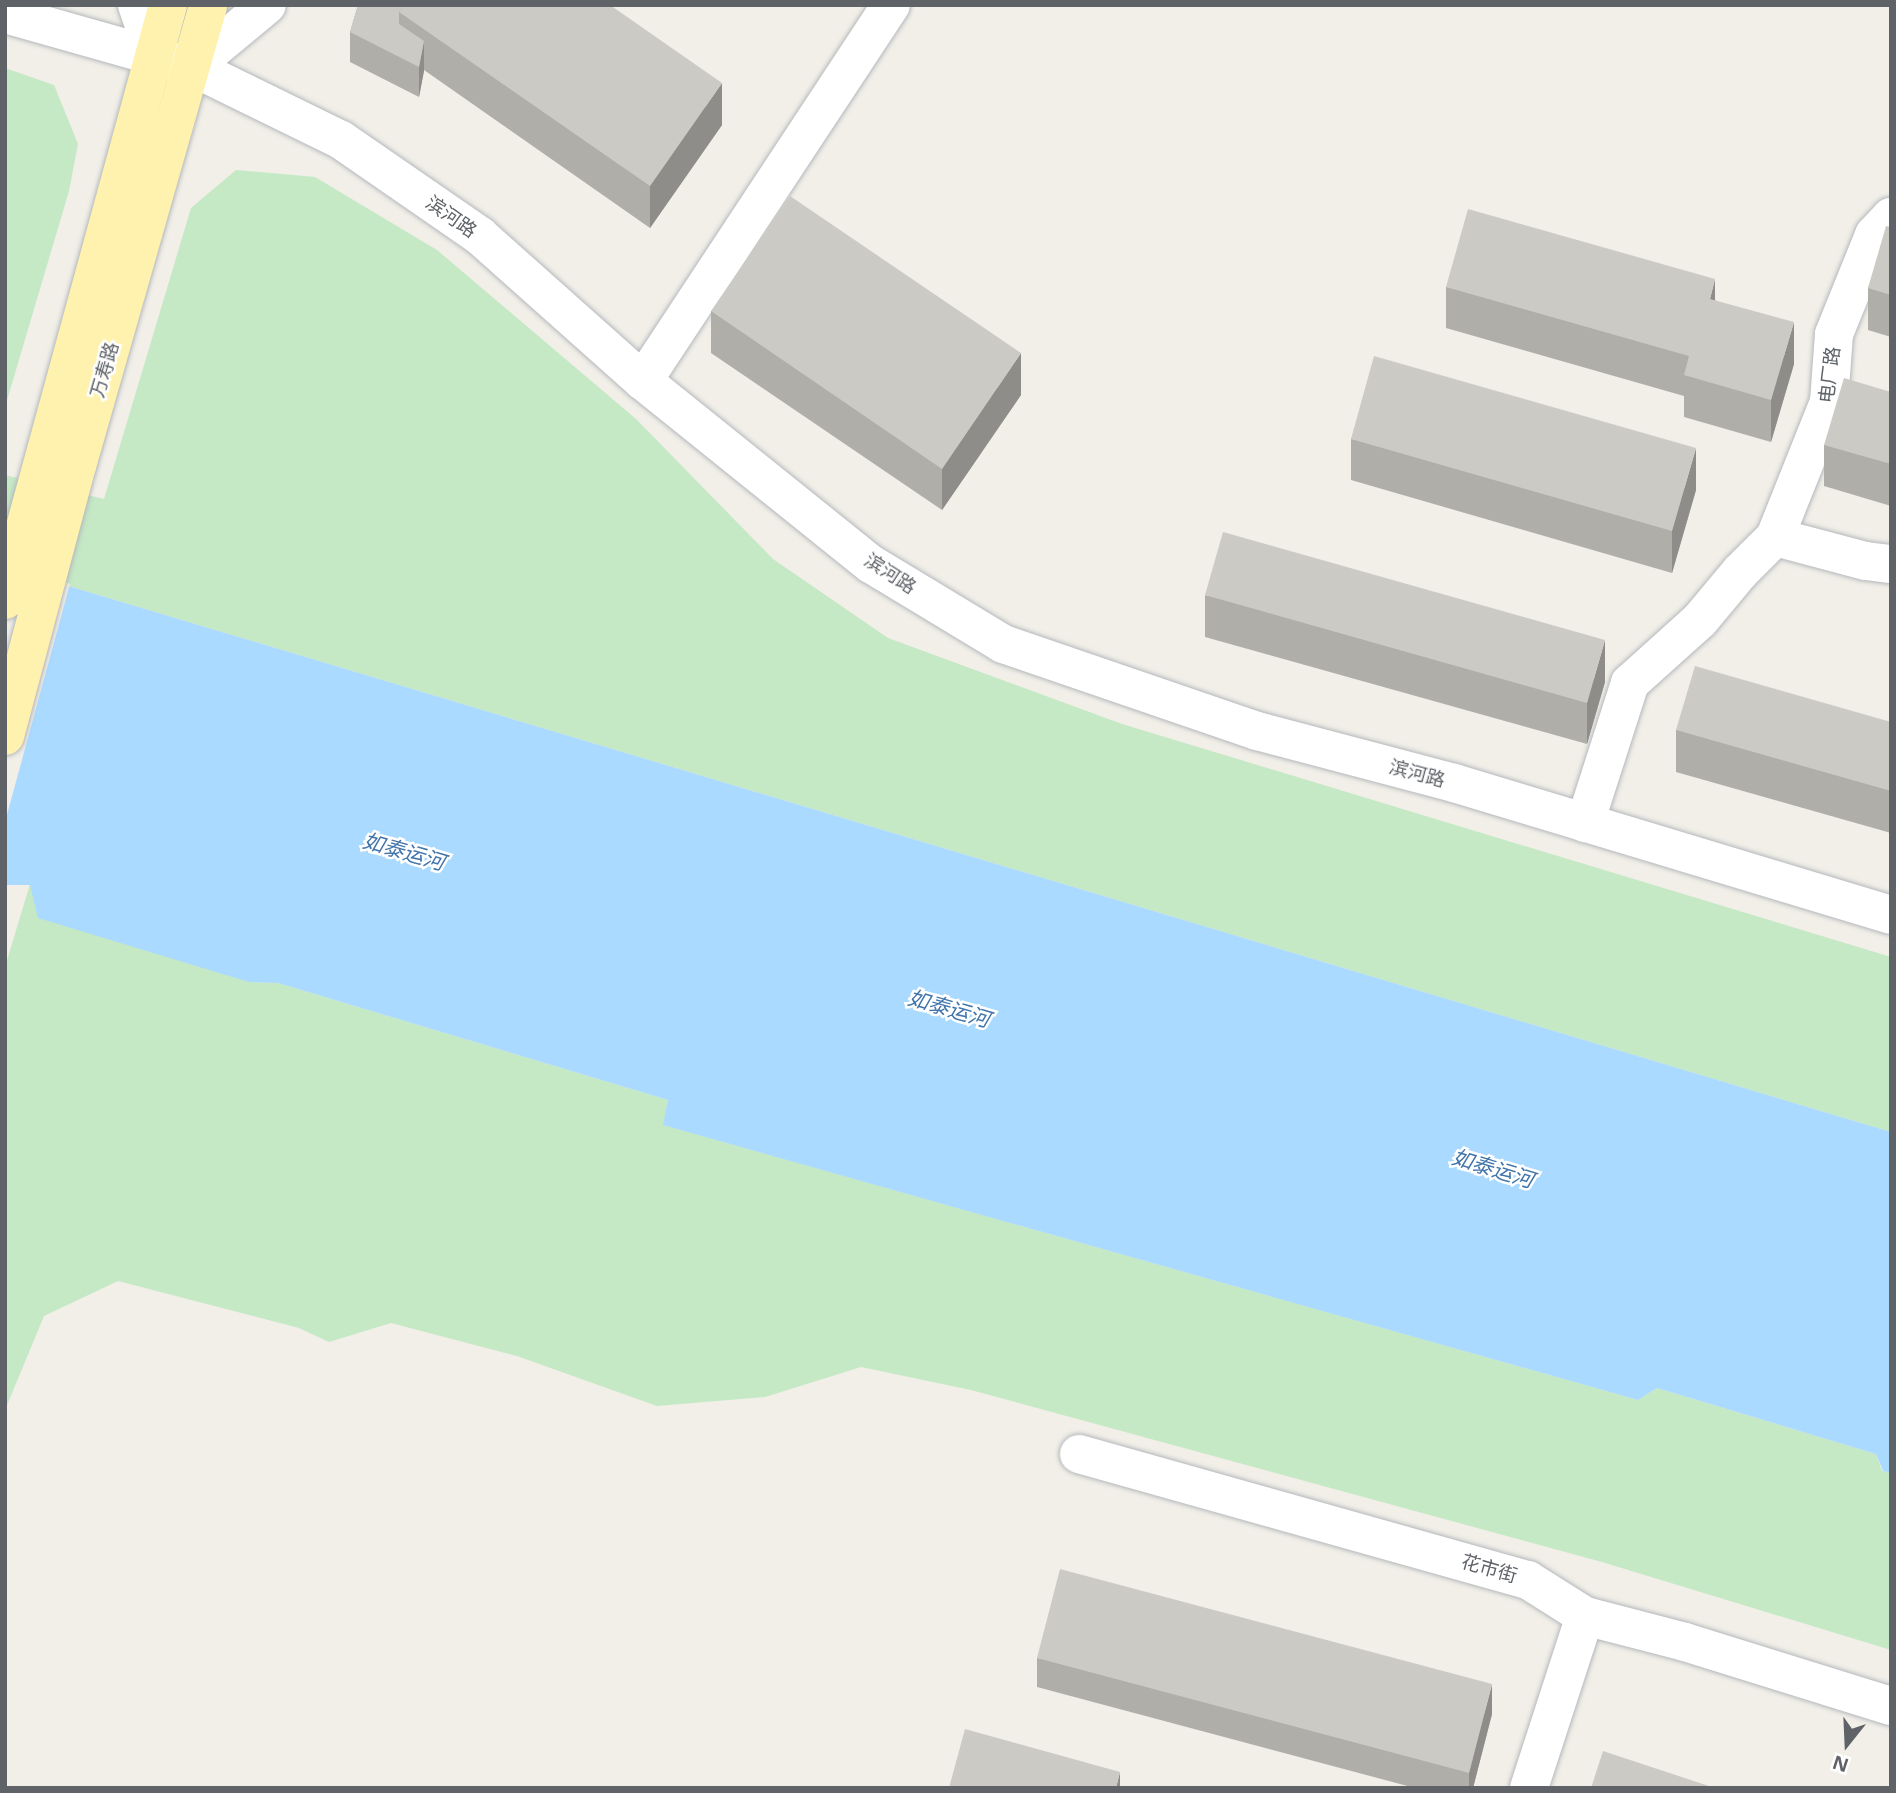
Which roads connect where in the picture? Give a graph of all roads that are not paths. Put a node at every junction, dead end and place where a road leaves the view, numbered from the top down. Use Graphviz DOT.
graph roads {
  1 [pos="137,5"];
  2 [pos="169,5"];
  3 [pos="208,5"];
  4 [pos="267,5"];
  5 [pos="891,5"];
  6 [pos="5,14"];
  7 [pos="155,58"];
  8 [pos="192,67"];
  9 [pos="1891,217"];
  10 [pos="643,381"];
  11 [pos="60,462"];
  12 [pos="1775,537"];
  13 [pos="1891,564"];
  14 [pos="5,600"];
  15 [pos="5,736"];
  16 [pos="1586,823"];
  17 [pos="1891,915"];
  18 [pos="1079,1454"];
  19 [pos="1585,1616"];
  20 [pos="1891,1706"];
  21 [pos="1529,1788"];
  1 -- 7 [label="street"];
  2 -- 7 [label="main road, 万寿路"];
  3 -- 8 [label="main road, 万寿路"];
  4 -- 8 [label="street"];
  5 -- 10 [label="street"];
  6 -- 7 [label="street, 滨河路"];
  7 -- 8 [label="street, 滨河路"];
  7 -- 11 [label="main road, 万寿路"];
  8 -- 10 [label="street, 滨河路"];
  8 -- 11 [label="main road, 万寿路"];
  9 -- 12 [label="street, 电厂路"];
  10 -- 16 [label="street, 滨河路"];
  11 -- 14 [label="main road, 万寿路"];
  11 -- 15 [label="main road, 万寿路"];
  12 -- 13 [label="street"];
  12 -- 16 [label="street"];
  16 -- 17 [label="street, 滨河路"];
  18 -- 19 [label="street, 花市街"];
  19 -- 20 [label="street, 花市街"];
  19 -- 21 [label="street"];
}
